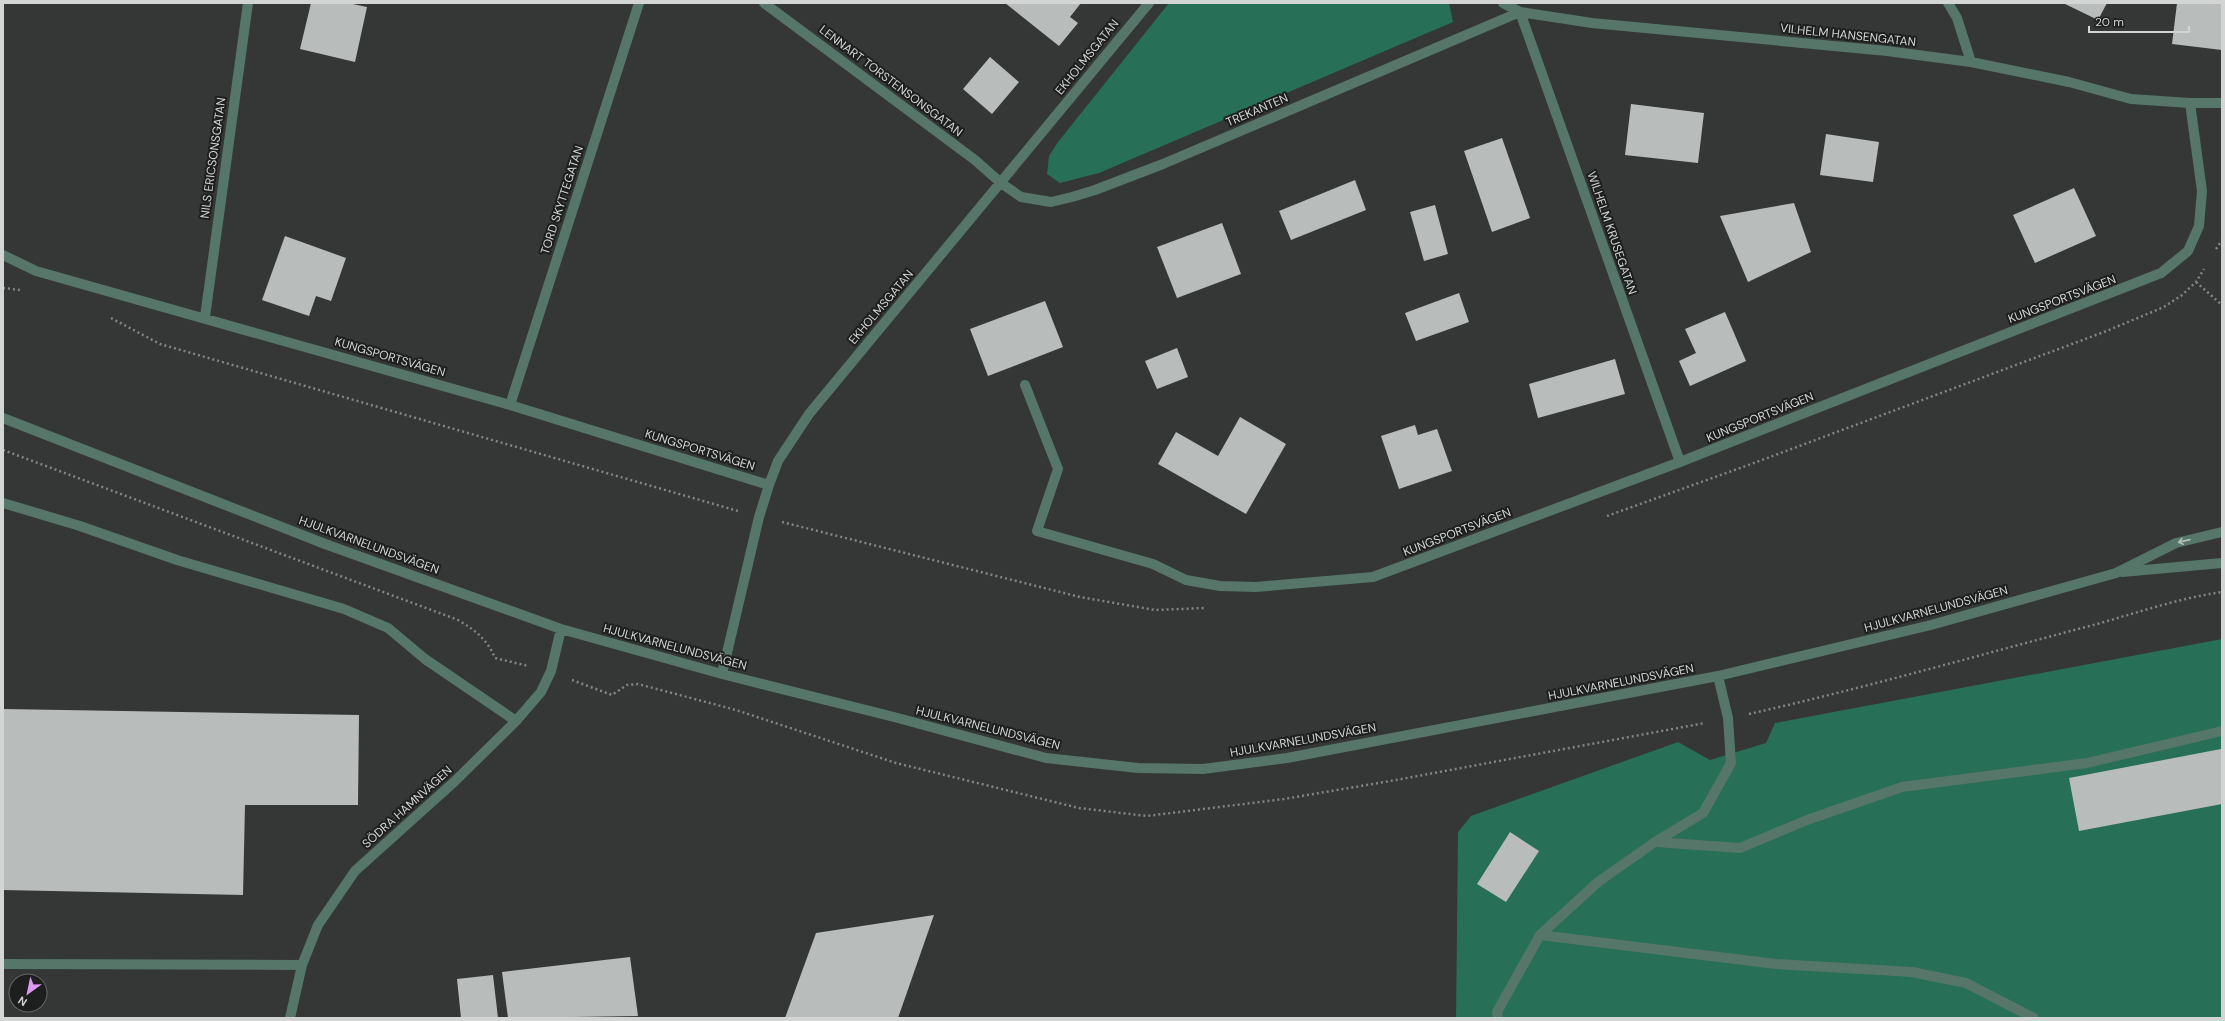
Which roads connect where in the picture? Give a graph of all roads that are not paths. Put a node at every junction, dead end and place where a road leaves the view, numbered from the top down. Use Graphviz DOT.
graph roads {
  1 [pos="248,3"];
  2 [pos="639,3"];
  3 [pos="764,3"];
  4 [pos="1149,3"];
  5 [pos="1503,3"];
  6 [pos="1948,3"];
  7 [pos="1520,12"];
  8 [pos="1971,62"];
  9 [pos="2222,102"];
  10 [pos="2190,103"];
  11 [pos="1000,183"];
  12 [pos="3,255"];
  13 [pos="205,317"];
  14 [pos="1025,385"];
  15 [pos="510,405"];
  16 [pos="3,418"];
  17 [pos="1680,462"];
  18 [pos="769,485"];
  19 [pos="3,503"];
  20 [pos="2222,532"];
  21 [pos="2222,563"];
  22 [pos="2116,573"];
  23 [pos="561,629"];
  24 [pos="722,674"];
  25 [pos="1718,676"];
  26 [pos="516,722"];
  27 [pos="2222,731"];
  28 [pos="1655,842"];
  29 [pos="1540,935"];
  30 [pos="3,964"];
  31 [pos="302,965"];
  32 [pos="290,1018"];
  33 [pos="1498,1018"];
  34 [pos="2034,1018"];
  1 -- 13 [label="street, NILS ERICSONSGATAN"];
  2 -- 15 [label="street, TORD SKYTTEGATAN"];
  3 -- 11 [label="street, LENNART TORSTENSONSGATAN"];
  4 -- 11 [label="street, EKHOLMSGATAN"];
  5 -- 7 [label="street, VILHELM HANSENGATAN"];
  6 -- 8 [label="street"];
  7 -- 8 [label="street, VILHELM HANSENGATAN"];
  7 -- 11 [label="street, TREKANTEN"];
  7 -- 17 [label="street, WILHELM KRUSEGATAN"];
  8 -- 10 [label="street, VILHELM HANSENGATAN"];
  9 -- 10 [label="street"];
  10 -- 17 [label="street, KUNGSPORTSVÄGEN"];
  11 -- 18 [label="street, EKHOLMSGATAN"];
  12 -- 13 [label="street, KUNGSPORTSVÄGEN"];
  13 -- 15 [label="street, KUNGSPORTSVÄGEN"];
  14 -- 17 [label="street, KUNGSPORTSVÄGEN"];
  15 -- 18 [label="street, KUNGSPORTSVÄGEN"];
  16 -- 23 [label="street, HJULKVARNELUNDSVÄGEN"];
  18 -- 24 [label="street, EKHOLMSGATAN"];
  19 -- 26 [label="street"];
  20 -- 22 [label="street, HJULKVARNELUNDSVÄGEN, one-way"];
  21 -- 22 [label="street, HJULKVARNELUNDSVÄGEN"];
  22 -- 25 [label="street, HJULKVARNELUNDSVÄGEN"];
  23 -- 24 [label="street, HJULKVARNELUNDSVÄGEN"];
  23 -- 26 [label="street, SÖDRA HAMNVÄGEN"];
  24 -- 25 [label="street, HJULKVARNELUNDSVÄGEN"];
  25 -- 28 [label="street"];
  26 -- 31 [label="street, SÖDRA HAMNVÄGEN"];
  27 -- 28 [label="street"];
  28 -- 29 [label="street"];
  29 -- 33 [label="street"];
  29 -- 34 [label="street"];
  30 -- 31 [label="street"];
  31 -- 32 [label="street, SÖDRA HAMNVÄGEN"];
}
